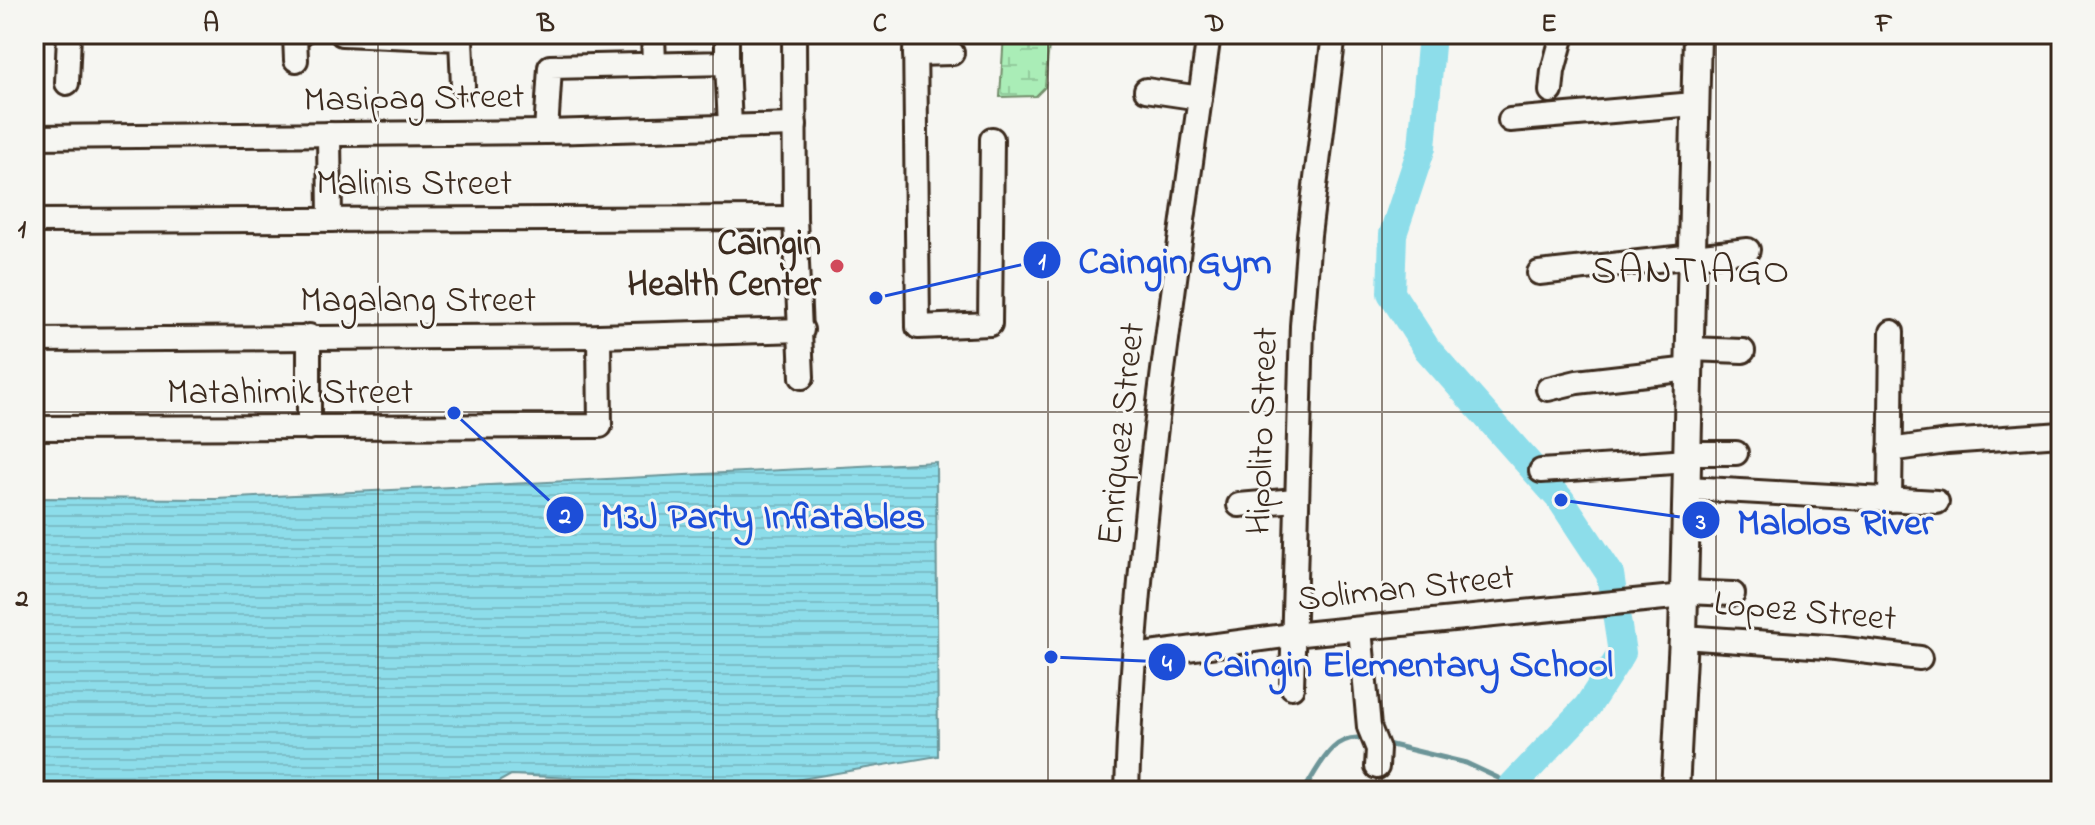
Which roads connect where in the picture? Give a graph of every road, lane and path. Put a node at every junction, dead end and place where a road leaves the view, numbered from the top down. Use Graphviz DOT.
graph roads {
  1 [pos="69,34"];
  2 [pos="301,34"];
  3 [pos="342,34"];
  4 [pos="653,34"];
  5 [pos="727,34"];
  6 [pos="794,34"];
  7 [pos="1209,34"];
  8 [pos="1334,34"];
  9 [pos="1563,34"];
  10 [pos="1697,34"];
  11 [pos="915,44"];
  12 [pos="952,53"];
  13 [pos="296,60"];
  14 [pos="727,63"];
  15 [pos="654,65"];
  16 [pos="67,83"];
  17 [pos="463,86"];
  18 [pos="1146,90"];
  19 [pos="1200,98"];
  20 [pos="1551,104"];
  21 [pos="1694,104"];
  22 [pos="795,125"];
  23 [pos="730,126"];
  24 [pos="1513,127"];
  25 [pos="546,132"];
  26 [pos="329,134"];
  27 [pos="34,137"];
  28 [pos="992,139"];
  29 [pos="795,218"];
  30 [pos="330,220"];
  31 [pos="34,221"];
  32 [pos="1748,250"];
  33 [pos="1692,257"];
  34 [pos="1539,273"];
  35 [pos="802,330"];
  36 [pos="1892,332"];
  37 [pos="309,336"];
  38 [pos="599,336"];
  39 [pos="34,340"];
  40 [pos="1743,351"];
  41 [pos="1690,359"];
  42 [pos="802,377"];
  43 [pos="1548,389"];
  44 [pos="34,428"];
  45 [pos="309,428"];
  46 [pos="2061,434"];
  47 [pos="1890,450"];
  48 [pos="1736,453"];
  49 [pos="1688,457"];
  50 [pos="1541,471"];
  51 [pos="1688,488"];
  52 [pos="1295,500"];
  53 [pos="1890,500"];
  54 [pos="1937,502"];
  55 [pos="1239,505"];
  56 [pos="1684,594"];
  57 [pos="1733,594"];
  58 [pos="1360,629"];
  59 [pos="1292,635"];
  60 [pos="1683,637"];
  61 [pos="1135,656"];
  62 [pos="1920,658"];
  63 [pos="1292,687"];
  64 [pos="1377,758"];
  65 [pos="1127,791"];
  66 [pos="1675,791"];
  1 -- 16 [label="street"];
  2 -- 13 [label="street"];
  3 -- 17 [label="street"];
  4 -- 15 [label="street"];
  5 -- 14 [label="street"];
  6 -- 22 [label="street"];
  7 -- 19 [label="street, Enriquez Street"];
  8 -- 52 [label="street, Hipolito Street"];
  9 -- 20 [label="street"];
  10 -- 21 [label="main road"];
  11 -- 12 [label="street"];
  11 -- 28 [label="street"];
  14 -- 15 [label="street"];
  14 -- 23 [label="street"];
  15 -- 25 [label="street"];
  18 -- 19 [label="street"];
  19 -- 61 [label="street, Enriquez Street"];
  20 -- 21 [label="street"];
  20 -- 24 [label="street"];
  21 -- 33 [label="main road"];
  22 -- 23 [label="street, Masipag Street"];
  22 -- 29 [label="street"];
  23 -- 25 [label="street, Masipag Street"];
  25 -- 26 [label="street, Masipag Street"];
  26 -- 27 [label="street, Masipag Street"];
  26 -- 30 [label="street"];
  29 -- 30 [label="street, Malinis Street"];
  29 -- 35 [label="street"];
  30 -- 31 [label="street, Malinis Street"];
  32 -- 33 [label="street"];
  33 -- 34 [label="street"];
  33 -- 41 [label="main road"];
  35 -- 38 [label="street, Magalang Street"];
  35 -- 42 [label="street"];
  36 -- 47 [label="street"];
  37 -- 38 [label="street, Magalang Street"];
  37 -- 39 [label="street, Magalang Street"];
  37 -- 45 [label="street"];
  38 -- 45 [label="street, Matahimik Street"];
  40 -- 41 [label="street"];
  41 -- 43 [label="street"];
  41 -- 49 [label="main road"];
  44 -- 45 [label="street, Matahimik Street"];
  46 -- 47 [label="street"];
  47 -- 53 [label="street"];
  48 -- 49 [label="street"];
  49 -- 50 [label="street"];
  49 -- 51 [label="main road"];
  51 -- 53 [label="street"];
  51 -- 56 [label="main road"];
  52 -- 55 [label="street"];
  52 -- 59 [label="street, Hipolito Street"];
  53 -- 54 [label="street"];
  56 -- 57 [label="street, Soliman Street"];
  56 -- 58 [label="street, Soliman Street"];
  56 -- 60 [label="main road"];
  58 -- 59 [label="street, Soliman Street"];
  58 -- 64 [label="street"];
  59 -- 61 [label="street, Soliman Street"];
  59 -- 63 [label="street, Hipolito Street"];
  60 -- 62 [label="street, Lopez Street"];
  60 -- 66 [label="main road"];
  61 -- 65 [label="street, Enriquez Street"];
}
